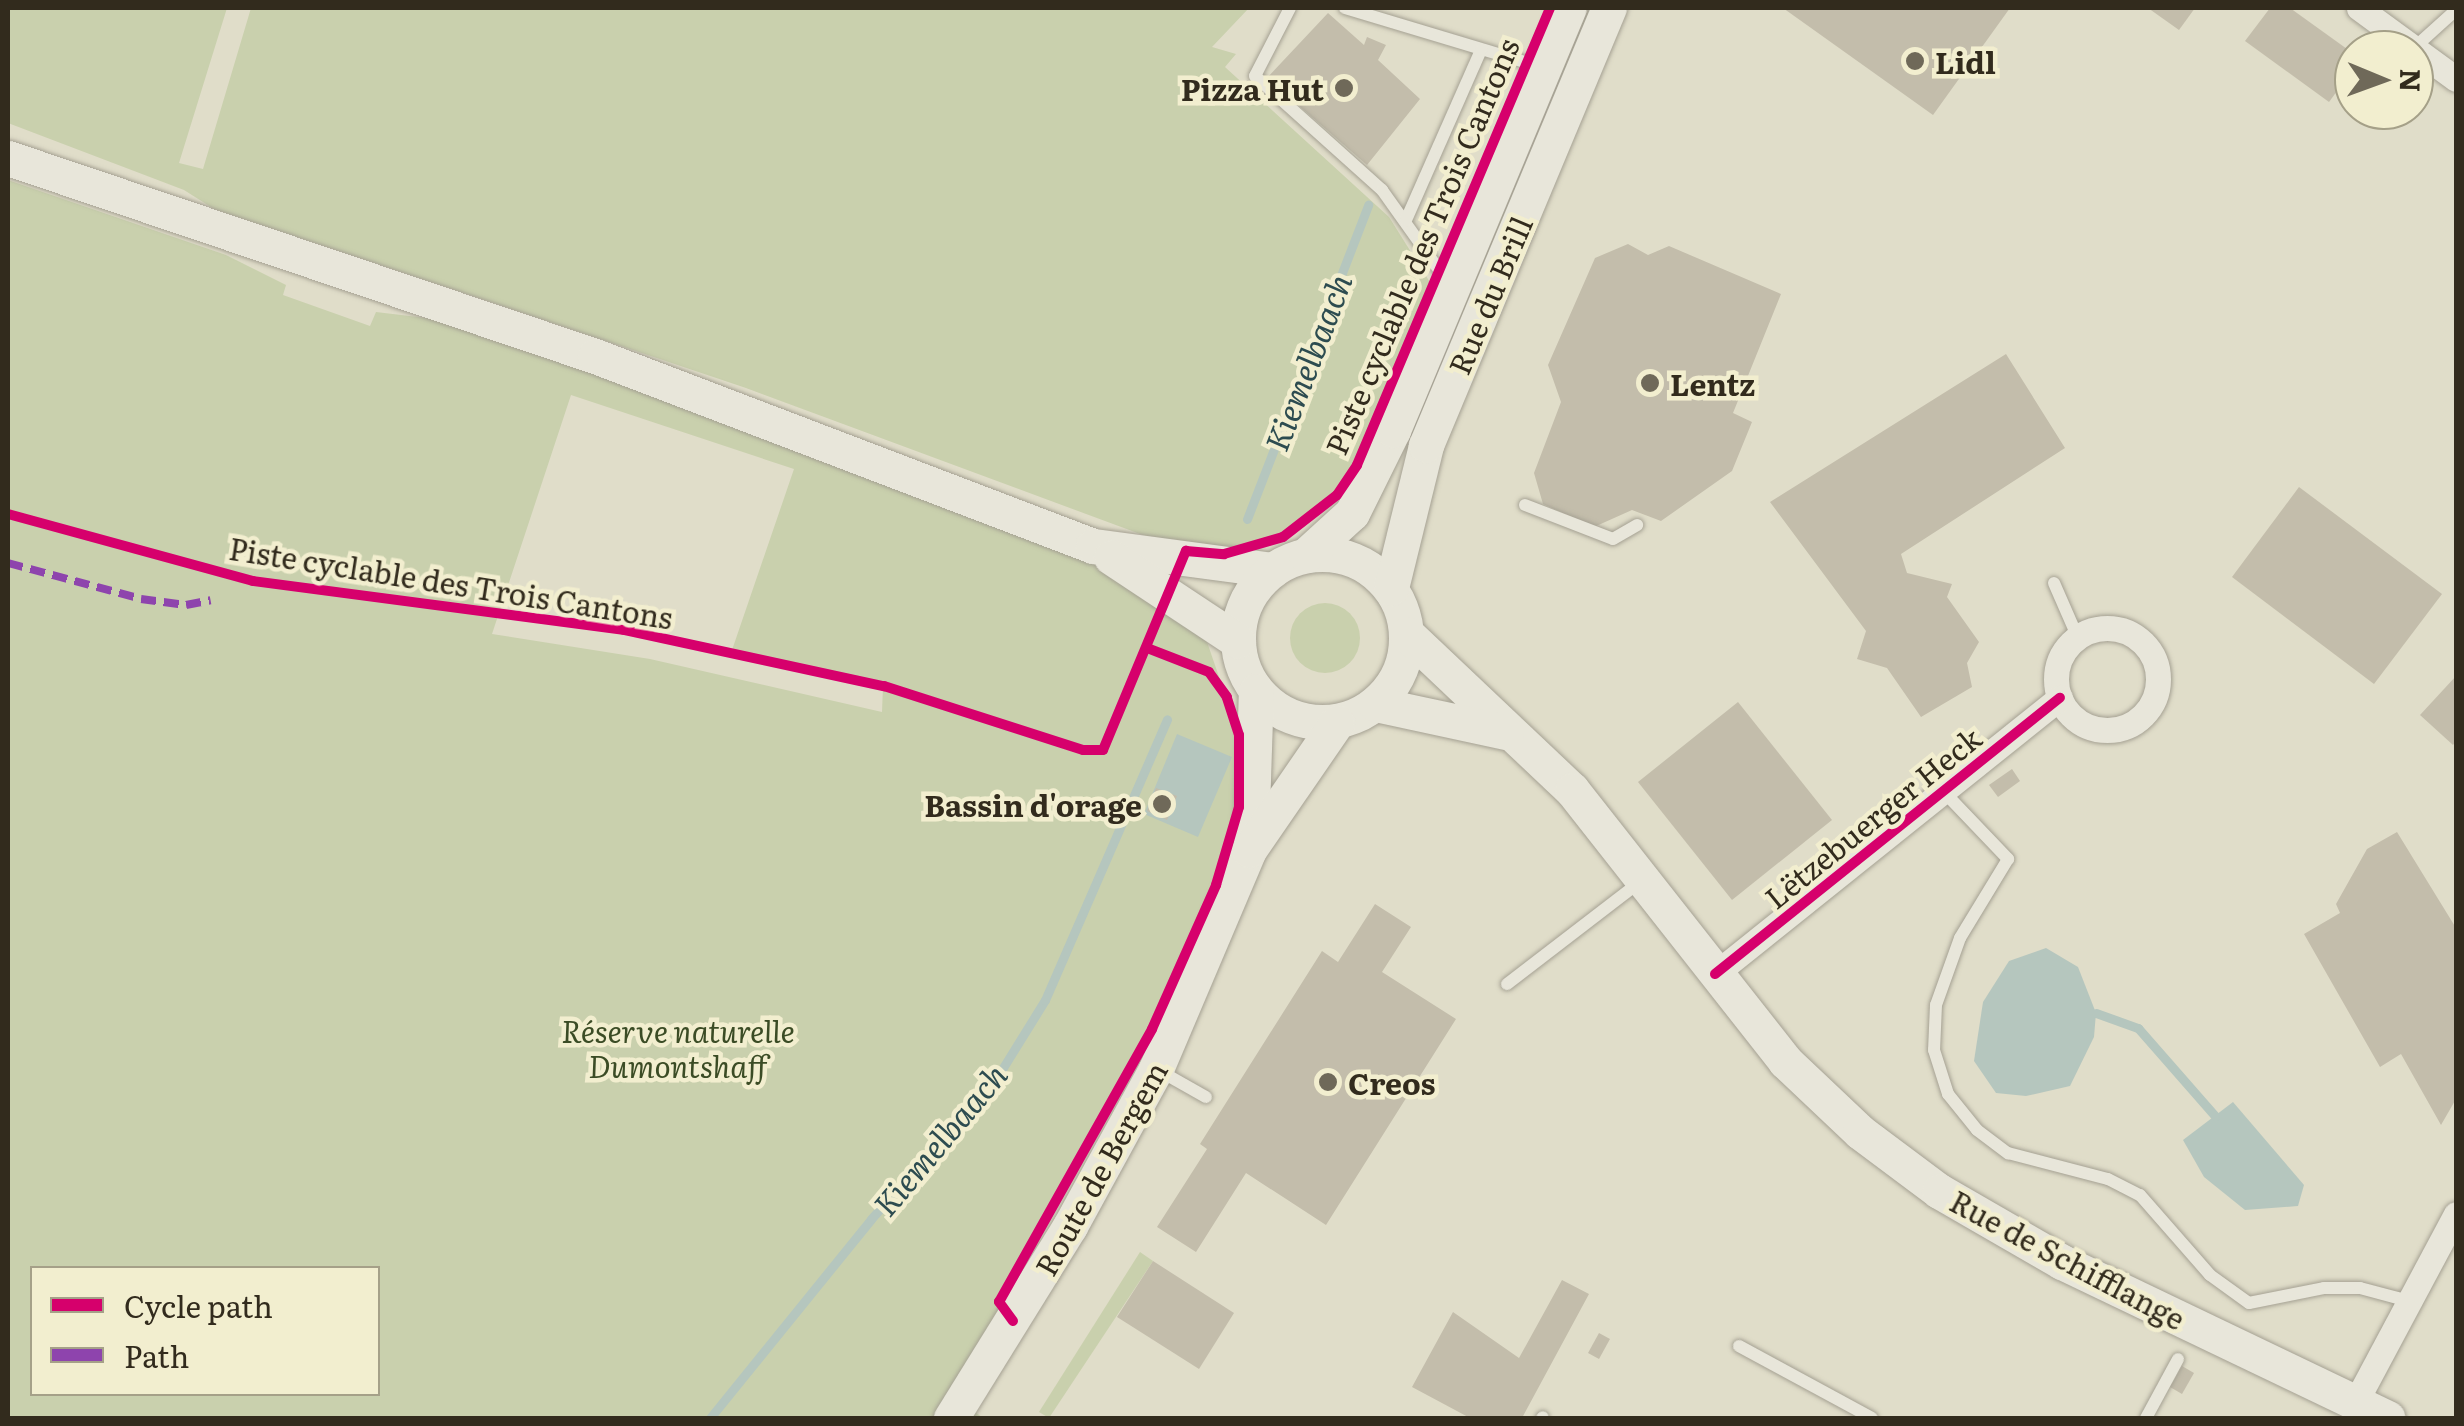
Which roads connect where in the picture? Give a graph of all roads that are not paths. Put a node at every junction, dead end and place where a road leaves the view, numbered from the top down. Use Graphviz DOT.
graph roads {
  1 [pos="1290,8"];
  2 [pos="1345,8"];
  3 [pos="1569,8"];
  4 [pos="1608,8"];
  5 [pos="2359,8"];
  6 [pos="2456,10"];
  7 [pos="2390,30"];
  8 [pos="2434,31"];
  9 [pos="1481,50"];
  10 [pos="2434,62"];
  11 [pos="1544,68"];
  12 [pos="2456,80"];
  13 [pos="8,158"];
  14 [pos="1406,220"];
  15 [pos="1452,289"];
  16 [pos="1525,505"];
  17 [pos="1637,524"];
  18 [pos="1093,546"];
  19 [pos="1306,555"];
  20 [pos="1272,570"];
  21 [pos="2054,582"];
  22 [pos="1390,588"];
  23 [pos="1406,634"];
  24 [pos="2078,638"];
  25 [pos="1238,641"];
  26 [pos="1256,691"];
  27 [pos="2060,698"];
  28 [pos="1375,704"];
  29 [pos="1337,722"];
  30 [pos="1508,733"];
  31 [pos="1944,792"];
  32 [pos="1250,850"];
  33 [pos="1642,880"];
  34 [pos="1714,974"];
  35 [pos="1506,984"];
  36 [pos="1156,1069"];
  37 [pos="1206,1097"];
  38 [pos="2456,1214"];
  39 [pos="2409,1302"];
  40 [pos="1739,1346"];
  41 [pos="2178,1358"];
  42 [pos="2353,1411"];
  43 [pos="951,1418"];
  44 [pos="1872,1418"];
  45 [pos="2146,1418"];
  46 [pos="2388,1418"];
  1 -- 14 [label="lane"];
  2 -- 9 [label="lane"];
  3 -- 11 [label="main road, Rue du Brill"];
  4 -- 22 [label="main road, Rue du Brill"];
  5 -- 7 [label="street"];
  6 -- 8 [label="lane"];
  9 -- 11 [label="lane"];
  9 -- 14 [label="lane"];
  10 -- 12 [label="street"];
  11 -- 15 [label="main road, Rue du Brill"];
  13 -- 18 [label="main road"];
  14 -- 15 [label="lane"];
  15 -- 19 [label="main road, Rue du Brill"];
  16 -- 17 [label="lane"];
  18 -- 20 [label="main road"];
  18 -- 25 [label="main road"];
  19 -- 20 [label="main road"];
  19 -- 22 [label="main road"];
  20 -- 25 [label="main road"];
  21 -- 24 [label="lane"];
  22 -- 23 [label="main road"];
  23 -- 28 [label="main road"];
  23 -- 30 [label="main road, Rue de Schifflange"];
  24 -- 27 [label="street"];
  24 -- 27 [label="street"];
  25 -- 26 [label="main road"];
  26 -- 29 [label="main road"];
  26 -- 32 [label="main road, Route de Bergem"];
  27 -- 31 [label="street, Lëtzebuerger Heck"];
  28 -- 29 [label="main road"];
  28 -- 30 [label="main road, Rue de Schifflange"];
  29 -- 32 [label="main road, Route de Bergem"];
  30 -- 33 [label="main road, Rue de Schifflange"];
  31 -- 34 [label="street, Lëtzebuerger Heck"];
  31 -- 39 [label="lane"];
  32 -- 36 [label="main road, Route de Bergem"];
  33 -- 34 [label="main road, Rue de Schifflange"];
  33 -- 35 [label="lane"];
  34 -- 42 [label="main road, Rue de Schifflange"];
  36 -- 37 [label="lane"];
  36 -- 43 [label="main road, Route de Bergem"];
  38 -- 39 [label="street"];
  39 -- 42 [label="street"];
  40 -- 44 [label="lane"];
  41 -- 45 [label="lane"];
  42 -- 46 [label="main road, Rue de Schifflange"];
}
